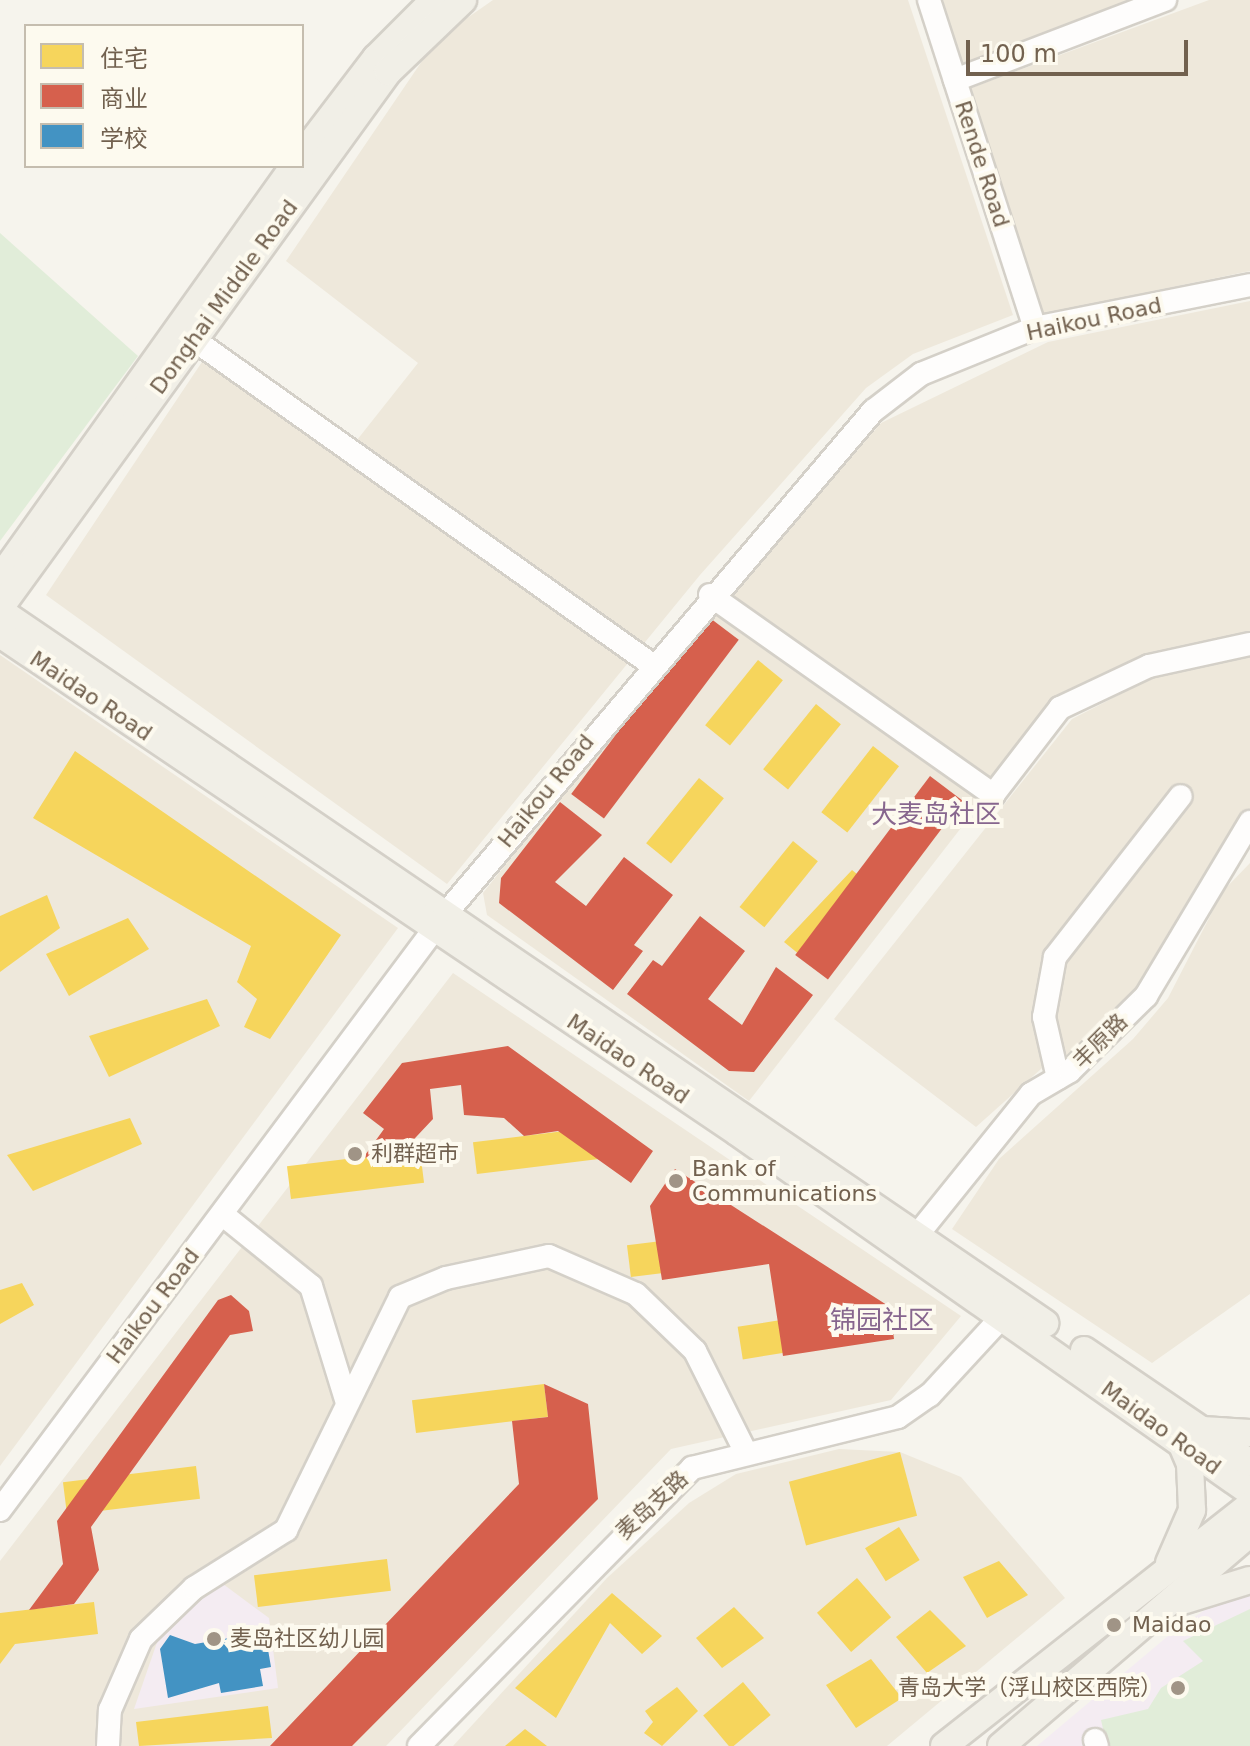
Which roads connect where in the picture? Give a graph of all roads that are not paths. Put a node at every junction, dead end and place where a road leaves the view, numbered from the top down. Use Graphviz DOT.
graph roads {
  1 [pos="434,0"];
  2 [pos="463,0"];
  3 [pos="929,0"];
  4 [pos="1165,0"];
  5 [pos="955,80"];
  6 [pos="304,152"];
  7 [pos="293,168"];
  8 [pos="1250,285"];
  9 [pos="1035,328"];
  10 [pos="193,339"];
  11 [pos="0,578"];
  12 [pos="710,595"];
  13 [pos="0,610"];
  14 [pos="0,634"];
  15 [pos="1249,647"];
  16 [pos="651,664"];
  17 [pos="1181,796"];
  18 [pos="1248,828"];
  19 [pos="442,920"];
  20 [pos="1058,1078"];
  21 [pos="222,1214"];
  22 [pos="918,1234"];
  23 [pos="1009,1309"];
  24 [pos="347,1403"];
  25 [pos="1250,1433"];
  26 [pos="1189,1434"];
  27 [pos="744,1449"];
  28 [pos="1250,1463"];
  29 [pos="1250,1492"];
  30 [pos="1250,1505"];
  31 [pos="0,1510"];
  32 [pos="1250,1533"];
  33 [pos="1167,1568"];
  34 [pos="1250,1580"];
  35 [pos="1160,1611"];
  36 [pos="108,1746"];
  37 [pos="419,1746"];
  38 [pos="944,1746"];
  39 [pos="1001,1746"];
  1 -- 6 [label="main road"];
  2 -- 10 [label="main road, Donghai Middle Road"];
  3 -- 5 [label="street, Rende Road"];
  4 -- 5 [label="street"];
  5 -- 9 [label="street, Rende Road"];
  7 -- 11 [label="main road, Donghai Middle Road"];
  8 -- 9 [label="street, Haikou Road"];
  9 -- 12 [label="street, Haikou Road"];
  10 -- 13 [label="main road, Donghai Middle Road"];
  10 -- 16 [label="street"];
  12 -- 15 [label="street"];
  12 -- 16 [label="street, Haikou Road"];
  13 -- 19 [label="main road, Maidao Road"];
  14 -- 19 [label="main road, Maidao Road"];
  16 -- 19 [label="street, Haikou Road"];
  17 -- 20 [label="street"];
  18 -- 20 [label="street, 丰原路"];
  19 -- 21 [label="street, Haikou Road"];
  19 -- 22 [label="main road, Maidao Road"];
  19 -- 23 [label="main road, Maidao Road"];
  20 -- 22 [label="street, 丰原路"];
  21 -- 24 [label="street"];
  21 -- 31 [label="street, Haikou Road"];
  22 -- 23 [label="main road, Maidao Road"];
  23 -- 26 [label="main road, Maidao Road"];
  23 -- 27 [label="street, 麦岛支路"];
  24 -- 27 [label="street"];
  24 -- 36 [label="street"];
  25 -- 26 [label="main road"];
  26 -- 28 [label="main road, Maidao Road"];
  26 -- 29 [label="main road, Maidao Road"];
  26 -- 33 [label="main road"];
  27 -- 37 [label="street, 麦岛支路"];
  30 -- 33 [label="main road"];
  32 -- 35 [label="main road"];
  33 -- 38 [label="main road"];
  34 -- 35 [label="main road"];
  35 -- 39 [label="main road"];
}
